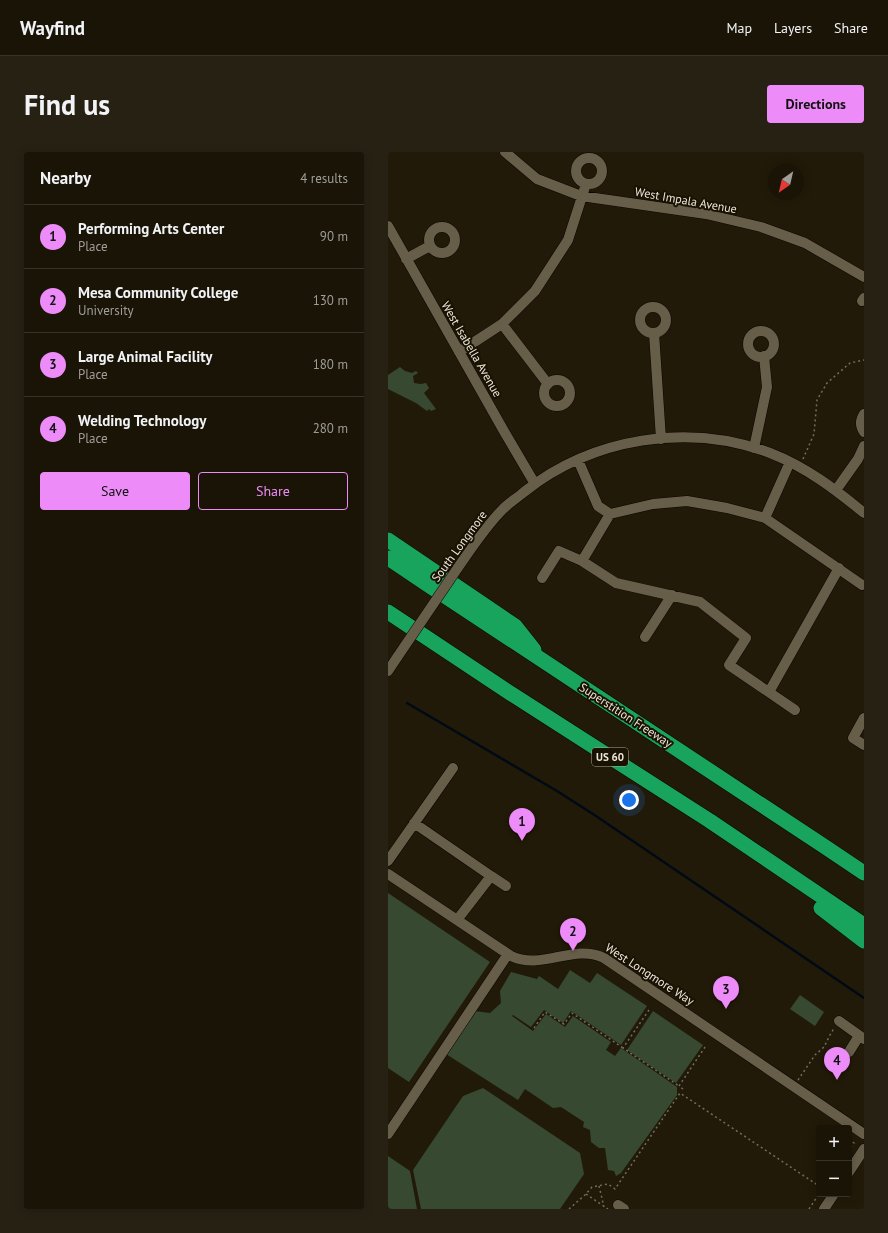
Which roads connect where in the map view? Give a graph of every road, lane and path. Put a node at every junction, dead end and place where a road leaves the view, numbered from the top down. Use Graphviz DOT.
graph roads {
  1 [pos="505,152"];
  2 [pos="586,184"];
  3 [pos="581,196"];
  4 [pos="388,226"];
  5 [pos="430,246"];
  6 [pos="406,259"];
  7 [pos="864,277"];
  8 [pos="502,324"];
  9 [pos="654,333"];
  10 [pos="459,352"];
  11 [pos="764,356"];
  12 [pos="864,360"];
  13 [pos="548,384"];
  14 [pos="864,414"];
  15 [pos="864,432"];
  16 [pos="661,439"];
  17 [pos="864,446"];
  18 [pos="754,448"];
  19 [pos="578,460"];
  20 [pos="794,464"];
  21 [pos="536,484"];
  22 [pos="836,490"];
  23 [pos="864,513"];
  24 [pos="610,514"];
  25 [pos="765,518"];
  26 [pos="388,540"];
  27 [pos="388,558"];
  28 [pos="582,561"];
  29 [pos="839,568"];
  30 [pos="542,578"];
  31 [pos="862,585"];
  32 [pos="672,595"];
  33 [pos="388,612"];
  34 [pos="388,622"];
  35 [pos="644,637"];
  36 [pos="543,662"];
  37 [pos="388,671"];
  38 [pos="769,692"];
  39 [pos="510,693"];
  40 [pos="795,710"];
  41 [pos="864,718"];
  42 [pos="864,745"];
  43 [pos="453,768"];
  44 [pos="731,783"];
  45 [pos="710,821"];
  46 [pos="414,823"];
  47 [pos="388,861"];
  48 [pos="864,868"];
  49 [pos="864,873"];
  50 [pos="388,874"];
  51 [pos="490,876"];
  52 [pos="506,886"];
  53 [pos="457,920"];
  54 [pos="864,925"];
  55 [pos="864,940"];
  56 [pos="508,954"];
  57 [pos="649,1010"];
  58 [pos="839,1021"];
  59 [pos="534,1028"];
  60 [pos="862,1037"];
  61 [pos="623,1048"];
  62 [pos="705,1048"];
  63 [pos="849,1052"];
  64 [pos="799,1078"];
  65 [pos="679,1086"];
  66 [pos="683,1089"];
  67 [pos="388,1134"];
  68 [pos="864,1134"];
  69 [pos="864,1150"];
  70 [pos="852,1168"];
  71 [pos="816,1184"];
  72 [pos="599,1186"];
  73 [pos="586,1194"];
  74 [pos="817,1197"];
  75 [pos="832,1197"];
  76 [pos="604,1206"];
  77 [pos="569,1209"];
  78 [pos="608,1209"];
  79 [pos="809,1209"];
  80 [pos="824,1209"];
  1 -- 3 [label="street, West Impala Avenue"];
  2 -- 3 [label="street"];
  3 -- 7 [label="street, West Impala Avenue"];
  3 -- 8 [label="street"];
  4 -- 6 [label="street, West Isabella Avenue"];
  5 -- 6 [label="street"];
  6 -- 10 [label="street, West Isabella Avenue"];
  8 -- 10 [label="street"];
  8 -- 13 [label="street"];
  9 -- 16 [label="street"];
  10 -- 21 [label="street, West Isabella Avenue"];
  11 -- 18 [label="street"];
  12 -- 20 [label="path"];
  14 -- 15 [label="street"];
  16 -- 18 [label="street, South Longmore"];
  16 -- 19 [label="street, South Longmore"];
  17 -- 22 [label="street"];
  18 -- 20 [label="street, South Longmore"];
  19 -- 21 [label="street, South Longmore"];
  19 -- 24 [label="street"];
  20 -- 22 [label="street, South Longmore"];
  20 -- 25 [label="street"];
  21 -- 37 [label="street, South Longmore, bridge"];
  22 -- 23 [label="street, South Longmore"];
  24 -- 25 [label="street"];
  24 -- 28 [label="street"];
  25 -- 29 [label="street"];
  26 -- 36 [label="highway"];
  27 -- 36 [label="highway, Superstition Freeway"];
  28 -- 30 [label="street"];
  28 -- 32 [label="street"];
  29 -- 31 [label="street"];
  29 -- 38 [label="street"];
  32 -- 35 [label="street"];
  32 -- 38 [label="street"];
  33 -- 39 [label="highway, US 60"];
  34 -- 39 [label="highway"];
  36 -- 44 [label="highway, Superstition Freeway"];
  38 -- 40 [label="street"];
  39 -- 45 [label="highway, US 60"];
  41 -- 42 [label="street"];
  43 -- 46 [label="street"];
  44 -- 48 [label="highway"];
  44 -- 49 [label="highway, Superstition Freeway"];
  45 -- 54 [label="highway, US 60"];
  45 -- 55 [label="highway"];
  46 -- 47 [label="street"];
  46 -- 51 [label="street"];
  50 -- 53 [label="street, West Longmore Way"];
  51 -- 52 [label="street"];
  51 -- 53 [label="street"];
  53 -- 56 [label="street, West Longmore Way"];
  56 -- 67 [label="street"];
  56 -- 68 [label="street, West Longmore Way"];
  57 -- 61 [label="path"];
  58 -- 60 [label="street"];
  58 -- 64 [label="path"];
  59 -- 61 [label="path"];
  60 -- 63 [label="street"];
  61 -- 65 [label="path"];
  62 -- 65 [label="path"];
  65 -- 66 [label="path"];
  69 -- 70 [label="street"];
  71 -- 72 [label="path"];
  72 -- 73 [label="path"];
  72 -- 76 [label="path"];
  73 -- 76 [label="path"];
  73 -- 77 [label="path"];
  74 -- 79 [label="path"];
  75 -- 80 [label="street"];
  76 -- 78 [label="path"];
}
